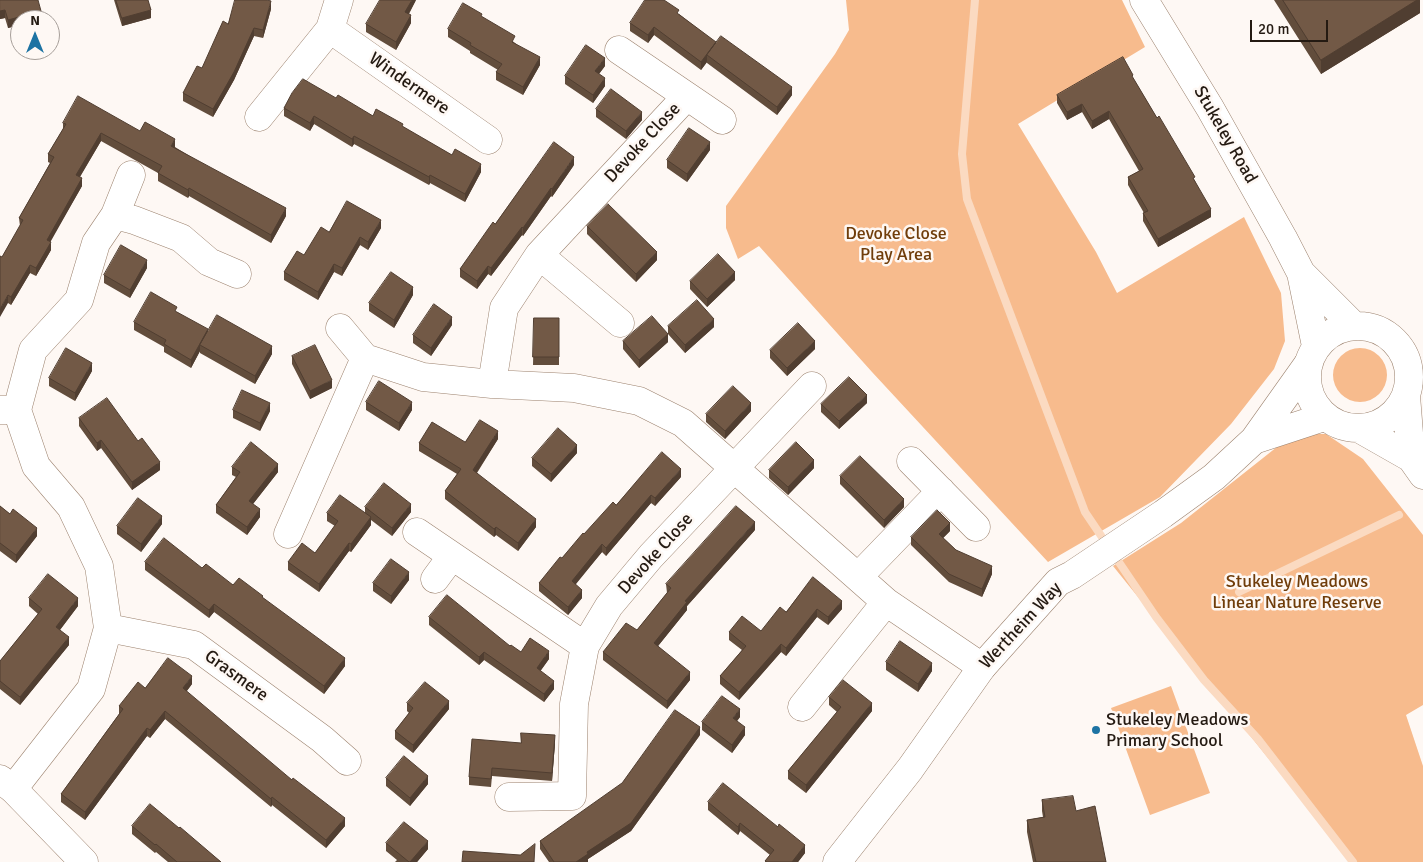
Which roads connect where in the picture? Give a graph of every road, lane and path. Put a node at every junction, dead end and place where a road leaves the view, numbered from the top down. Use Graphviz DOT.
graph roads {
  1 [pos="339,0"];
  2 [pos="1144,0"];
  3 [pos="330,29"];
  4 [pos="619,50"];
  5 [pos="686,97"];
  6 [pos="259,117"];
  7 [pos="722,120"];
  8 [pos="488,140"];
  9 [pos="131,175"];
  10 [pos="115,215"];
  11 [pos="539,255"];
  12 [pos="1301,273"];
  13 [pos="237,274"];
  14 [pos="620,323"];
  15 [pos="1354,326"];
  16 [pos="340,328"];
  17 [pos="1312,355"];
  18 [pos="365,358"];
  19 [pos="492,384"];
  20 [pos="812,386"];
  21 [pos="1406,396"];
  22 [pos="9,410"];
  23 [pos="1324,416"];
  24 [pos="1360,428"];
  25 [pos="1254,440"];
  26 [pos="911,461"];
  27 [pos="1417,467"];
  28 [pos="735,468"];
  29 [pos="941,491"];
  30 [pos="976,526"];
  31 [pos="417,532"];
  32 [pos="288,534"];
  33 [pos="452,556"];
  34 [pos="858,577"];
  35 [pos="435,578"];
  36 [pos="886,602"];
  37 [pos="108,628"];
  38 [pos="585,646"];
  39 [pos="982,667"];
  40 [pos="802,708"];
  41 [pos="347,761"];
  42 [pos="7,784"];
  43 [pos="509,797"];
  44 [pos="84,862"];
  45 [pos="837,862"];
  1 -- 3 [label="street"];
  2 -- 12 [label="street, Stukeley Road"];
  3 -- 6 [label="street"];
  3 -- 8 [label="street, Windermere"];
  4 -- 5 [label="street, Devoke Close"];
  5 -- 7 [label="street, Devoke Close"];
  5 -- 11 [label="street, Devoke Close"];
  9 -- 10 [label="street"];
  10 -- 13 [label="street"];
  10 -- 22 [label="street"];
  11 -- 14 [label="street"];
  11 -- 19 [label="street, Devoke Close"];
  12 -- 15 [label="street, Stukeley Road"];
  12 -- 17 [label="street, Stukeley Road"];
  15 -- 17 [label="street"];
  15 -- 21 [label="street"];
  16 -- 18 [label="street"];
  17 -- 23 [label="street"];
  17 -- 25 [label="street, Wertheim Way"];
  18 -- 19 [label="street"];
  18 -- 32 [label="street"];
  19 -- 28 [label="street"];
  20 -- 28 [label="street, Devoke Close"];
  21 -- 24 [label="street"];
  21 -- 27 [label="street"];
  22 -- 37 [label="street"];
  23 -- 24 [label="street"];
  23 -- 25 [label="street, Wertheim Way"];
  24 -- 27 [label="street"];
  25 -- 39 [label="street, Wertheim Way"];
  26 -- 29 [label="street"];
  28 -- 34 [label="street"];
  28 -- 38 [label="street, Devoke Close"];
  29 -- 30 [label="street"];
  29 -- 34 [label="street"];
  31 -- 33 [label="street"];
  33 -- 35 [label="street"];
  33 -- 38 [label="street"];
  34 -- 36 [label="street"];
  36 -- 39 [label="street"];
  36 -- 40 [label="street"];
  37 -- 41 [label="street, Grasmere"];
  37 -- 42 [label="street"];
  38 -- 43 [label="street, Devoke Close"];
  39 -- 45 [label="street, Wertheim Way"];
  42 -- 44 [label="street"];
}
